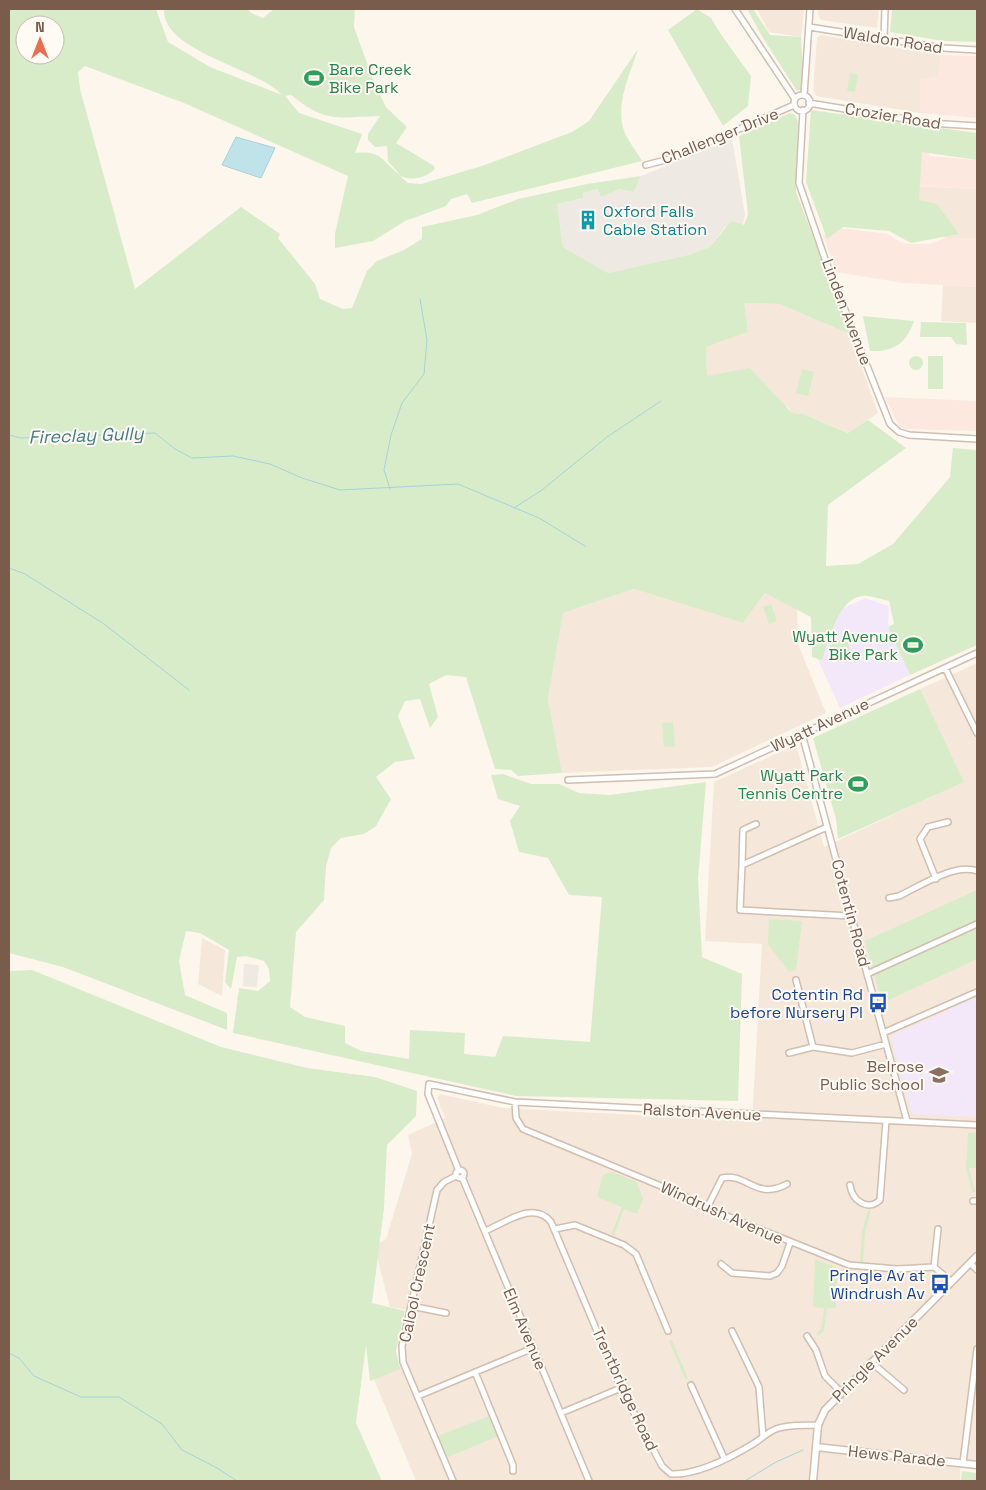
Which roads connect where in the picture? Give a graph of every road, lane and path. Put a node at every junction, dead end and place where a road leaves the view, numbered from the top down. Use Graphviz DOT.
graph roads {
  1 [pos="736,9"];
  2 [pos="810,9"];
  3 [pos="885,9"];
  4 [pos="809,27"];
  5 [pos="884,39"];
  6 [pos="977,50"];
  7 [pos="804,95"];
  8 [pos="794,102"];
  9 [pos="810,103"];
  10 [pos="804,110"];
  11 [pos="977,126"];
  12 [pos="646,165"];
  13 [pos="977,439"];
  14 [pos="977,654"];
  15 [pos="945,668"];
  16 [pos="977,732"];
  17 [pos="802,734"];
  18 [pos="568,780"];
  19 [pos="948,822"];
  20 [pos="756,824"];
  21 [pos="827,827"];
  22 [pos="742,865"];
  23 [pos="977,871"];
  24 [pos="936,879"];
  25 [pos="889,898"];
  26 [pos="851,916"];
  27 [pos="977,924"];
  28 [pos="867,974"];
  29 [pos="796,980"];
  30 [pos="977,992"];
  31 [pos="883,1033"];
  32 [pos="886,1044"];
  33 [pos="813,1047"];
  34 [pos="789,1053"];
  35 [pos="429,1084"];
  36 [pos="515,1102"];
  37 [pos="886,1121"];
  38 [pos="907,1121"];
  39 [pos="977,1125"];
  40 [pos="459,1175"];
  41 [pos="787,1184"];
  42 [pos="850,1185"];
  43 [pos="707,1208"];
  44 [pos="554,1229"];
  45 [pos="938,1229"];
  46 [pos="485,1232"];
  47 [pos="790,1243"];
  48 [pos="977,1256"];
  49 [pos="970,1263"];
  50 [pos="721,1264"];
  51 [pos="934,1267"];
  52 [pos="977,1270"];
  53 [pos="952,1282"];
  54 [pos="411,1306"];
  55 [pos="446,1313"];
  56 [pos="732,1331"];
  57 [pos="668,1332"];
  58 [pos="807,1336"];
  59 [pos="533,1348"];
  60 [pos="977,1349"];
  61 [pos="871,1362"];
  62 [pos="475,1372"];
  63 [pos="691,1385"];
  64 [pos="622,1388"];
  65 [pos="904,1390"];
  66 [pos="841,1392"];
  67 [pos="418,1396"];
  68 [pos="970,1404"];
  69 [pos="977,1405"];
  70 [pos="561,1413"];
  71 [pos="818,1425"];
  72 [pos="763,1437"];
  73 [pos="816,1447"];
  74 [pos="724,1458"];
  75 [pos="963,1463"];
  76 [pos="977,1465"];
  77 [pos="513,1471"];
  78 [pos="453,1481"];
  79 [pos="589,1481"];
  80 [pos="813,1481"];
  1 -- 8 [label="street"];
  2 -- 4 [label="street"];
  3 -- 5 [label="street"];
  4 -- 5 [label="street, Waldon Road"];
  4 -- 7 [label="street"];
  5 -- 6 [label="street, Waldon Road"];
  7 -- 8 [label="street, Challenger Drive"];
  7 -- 9 [label="street"];
  8 -- 10 [label="street"];
  8 -- 12 [label="street, Challenger Drive"];
  9 -- 10 [label="street"];
  9 -- 11 [label="street, Crozier Road"];
  10 -- 13 [label="street, Linden Avenue"];
  14 -- 15 [label="street, Wyatt Avenue"];
  15 -- 16 [label="street"];
  15 -- 17 [label="street, Wyatt Avenue"];
  17 -- 18 [label="street, Wyatt Avenue"];
  17 -- 21 [label="street, Cotentin Road"];
  19 -- 24 [label="street"];
  20 -- 22 [label="street"];
  21 -- 22 [label="street"];
  21 -- 26 [label="street, Cotentin Road"];
  22 -- 26 [label="street"];
  23 -- 24 [label="street"];
  24 -- 25 [label="street"];
  26 -- 28 [label="street, Cotentin Road"];
  27 -- 28 [label="street"];
  28 -- 31 [label="street, Cotentin Road"];
  29 -- 33 [label="street"];
  30 -- 31 [label="street"];
  31 -- 32 [label="street, Cotentin Road"];
  32 -- 33 [label="street"];
  32 -- 38 [label="street, Cotentin Road"];
  33 -- 34 [label="street"];
  35 -- 36 [label="street, Ralston Avenue"];
  35 -- 40 [label="street, Elm Avenue"];
  36 -- 37 [label="street, Ralston Avenue"];
  36 -- 43 [label="street, Windrush Avenue"];
  37 -- 38 [label="street, Ralston Avenue"];
  37 -- 42 [label="street"];
  38 -- 39 [label="street, Ralston Avenue"];
  40 -- 46 [label="street, Elm Avenue"];
  40 -- 54 [label="street, Calool Crescent"];
  41 -- 43 [label="street"];
  43 -- 47 [label="street, Windrush Avenue"];
  44 -- 46 [label="street, Trentbridge Road"];
  44 -- 57 [label="street"];
  44 -- 64 [label="street, Trentbridge Road"];
  45 -- 51 [label="street"];
  46 -- 59 [label="street, Elm Avenue"];
  47 -- 50 [label="street"];
  47 -- 51 [label="street, Windrush Avenue"];
  48 -- 49 [label="street, Pringle Avenue"];
  49 -- 52 [label="street"];
  49 -- 53 [label="street, Pringle Avenue"];
  51 -- 53 [label="street"];
  53 -- 61 [label="street, Pringle Avenue"];
  54 -- 55 [label="street"];
  54 -- 67 [label="street, Calool Crescent"];
  56 -- 72 [label="street"];
  58 -- 66 [label="street"];
  59 -- 62 [label="street"];
  59 -- 70 [label="street, Elm Avenue"];
  60 -- 68 [label="street"];
  61 -- 65 [label="street"];
  61 -- 66 [label="street, Pringle Avenue"];
  62 -- 67 [label="street"];
  62 -- 77 [label="street"];
  63 -- 74 [label="street"];
  64 -- 70 [label="street"];
  64 -- 74 [label="street, Trentbridge Road"];
  66 -- 71 [label="street, Pringle Avenue"];
  67 -- 78 [label="street, Calool Crescent"];
  68 -- 69 [label="street"];
  68 -- 75 [label="street"];
  70 -- 79 [label="street, Elm Avenue"];
  71 -- 72 [label="street, Trentbridge Road"];
  71 -- 73 [label="street, Pringle Avenue"];
  72 -- 74 [label="street, Trentbridge Road"];
  73 -- 75 [label="street, Hews Parade"];
  73 -- 80 [label="street, Pringle Avenue"];
  75 -- 76 [label="street, Hews Parade"];
}
